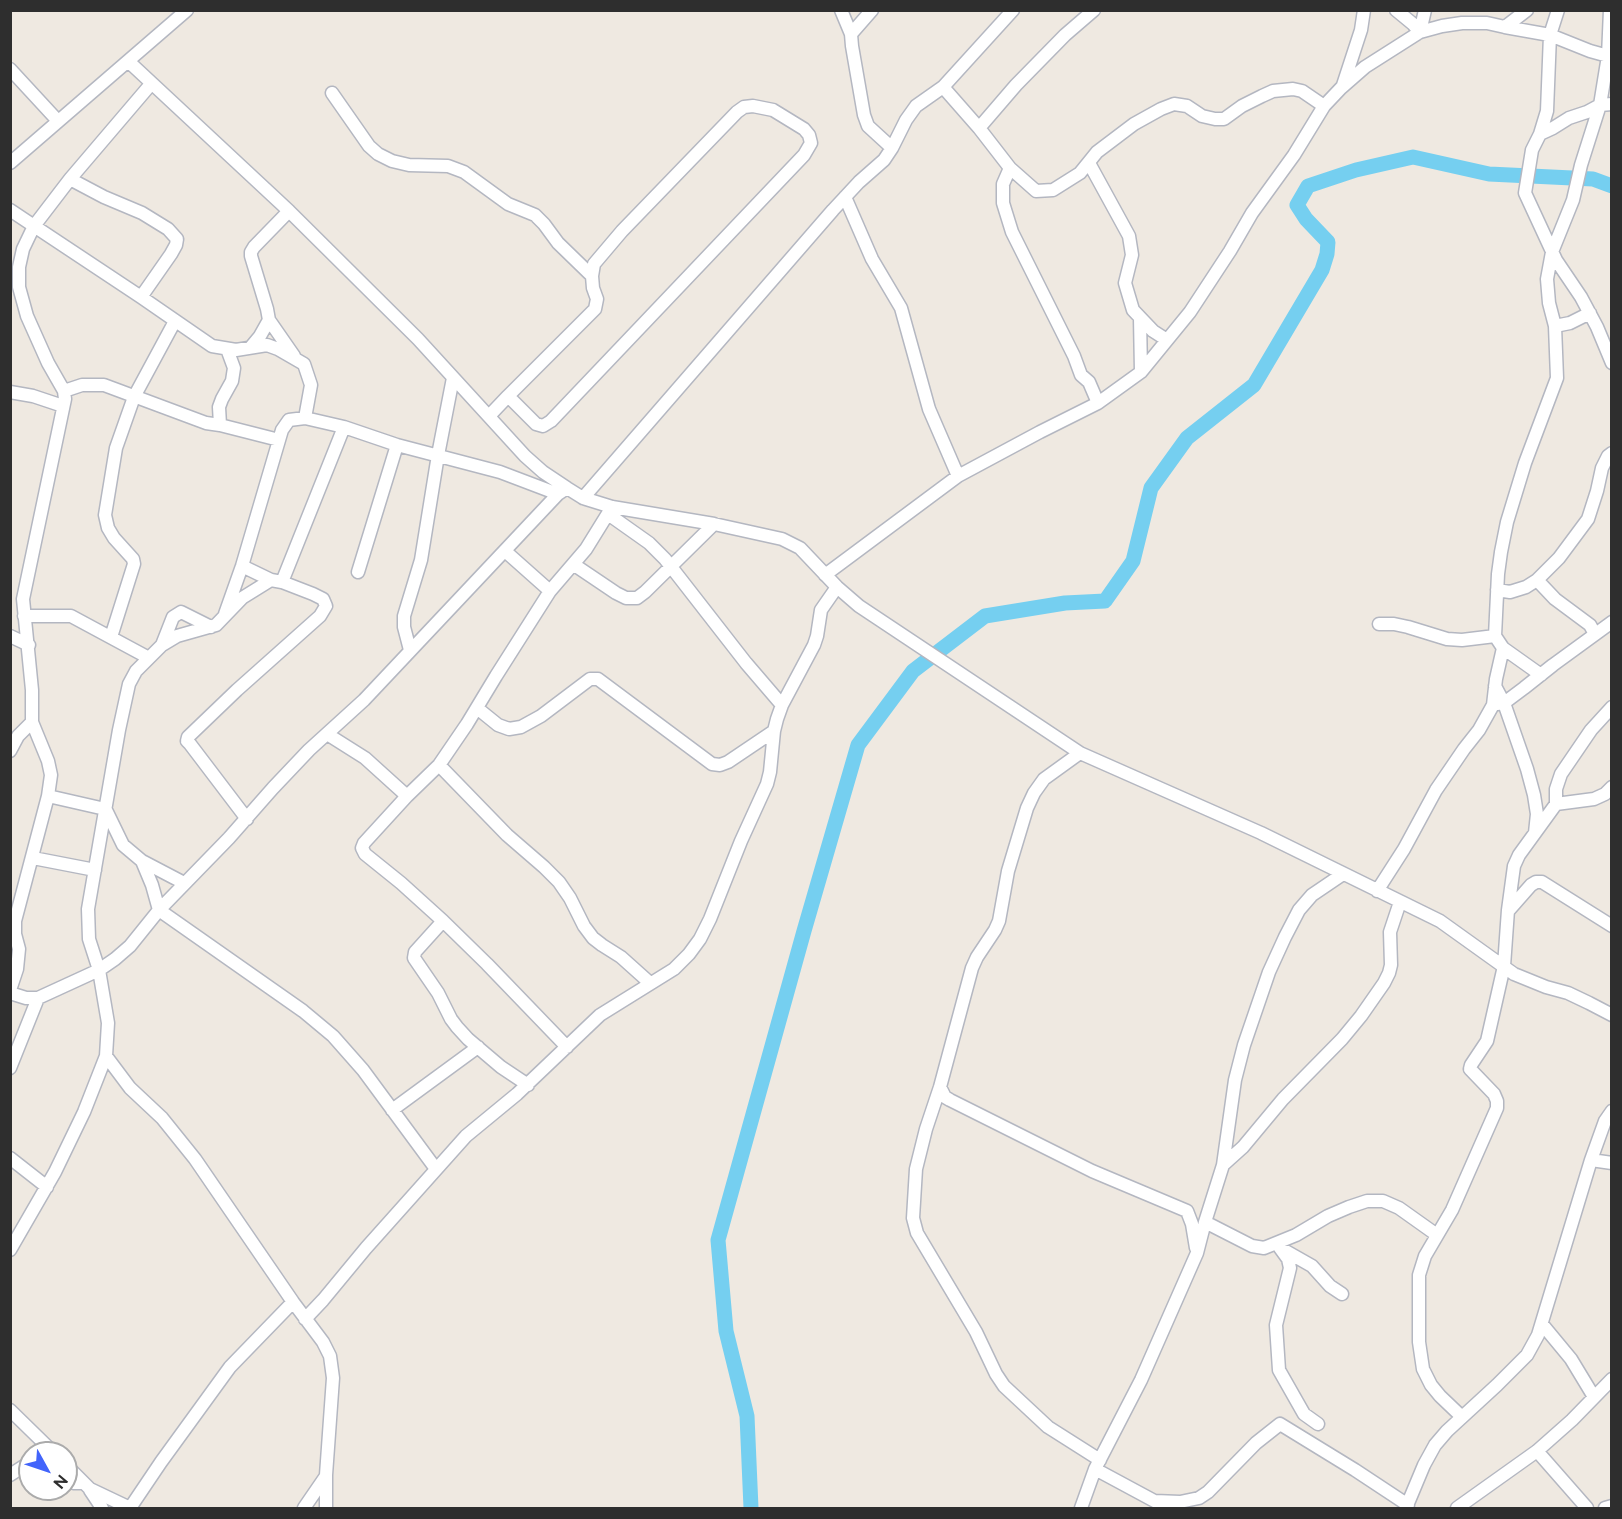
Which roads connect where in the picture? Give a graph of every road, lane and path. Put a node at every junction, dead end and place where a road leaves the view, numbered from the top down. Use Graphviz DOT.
graph roads {
  1 [pos="187,10"];
  2 [pos="841,10"];
  3 [pos="872,10"];
  4 [pos="1013,10"];
  5 [pos="1094,10"];
  6 [pos="1364,10"];
  7 [pos="1396,10"];
  8 [pos="1425,10"];
  9 [pos="1527,10"];
  10 [pos="1558,10"];
  11 [pos="1610,10"];
  12 [pos="1505,27"];
  13 [pos="1420,32"];
  14 [pos="850,34"];
  15 [pos="1550,35"];
  16 [pos="1610,55"];
  17 [pos="128,61"];
  18 [pos="10,69"];
  19 [pos="151,84"];
  20 [pos="1343,86"];
  21 [pos="943,87"];
  22 [pos="332,93"];
  23 [pos="1606,105"];
  24 [pos="1324,106"];
  25 [pos="58,121"];
  26 [pos="979,128"];
  27 [pos="1540,134"];
  28 [pos="892,148"];
  29 [pos="10,163"];
  30 [pos="1089,163"];
  31 [pos="1010,168"];
  32 [pos="70,179"];
  33 [pos="845,197"];
  34 [pos="10,210"];
  35 [pos="289,211"];
  36 [pos="33,226"];
  37 [pos="1552,252"];
  38 [pos="592,276"];
  39 [pos="141,297"];
  40 [pos="1590,313"];
  41 [pos="1140,318"];
  42 [pos="269,320"];
  43 [pos="175,321"];
  44 [pos="1555,326"];
  45 [pos="1167,340"];
  46 [pos="227,349"];
  47 [pos="249,349"];
  48 [pos="295,358"];
  49 [pos="1611,363"];
  50 [pos="1141,372"];
  51 [pos="453,378"];
  52 [pos="64,391"];
  53 [pos="10,392"];
  54 [pos="508,396"];
  55 [pos="135,397"];
  56 [pos="1098,403"];
  57 [pos="63,406"];
  58 [pos="489,416"];
  59 [pos="305,418"];
  60 [pos="220,425"];
  61 [pos="344,427"];
  62 [pos="279,440"];
  63 [pos="397,445"];
  64 [pos="1611,453"];
  65 [pos="438,455"];
  66 [pos="958,476"];
  67 [pos="562,491"];
  68 [pos="584,498"];
  69 [pos="610,511"];
  70 [pos="714,524"];
  71 [pos="505,550"];
  72 [pos="573,564"];
  73 [pos="242,566"];
  74 [pos="671,567"];
  75 [pos="358,572"];
  76 [pos="825,574"];
  77 [pos="1537,580"];
  78 [pos="276,581"];
  79 [pos="837,586"];
  80 [pos="1497,590"];
  81 [pos="550,591"];
  82 [pos="24,616"];
  83 [pos="224,617"];
  84 [pos="1611,622"];
  85 [pos="1379,624"];
  86 [pos="211,627"];
  87 [pos="1595,634"];
  88 [pos="10,636"];
  89 [pos="1495,636"];
  90 [pos="111,638"];
  91 [pos="29,645"];
  92 [pos="162,645"];
  93 [pos="1503,648"];
  94 [pos="410,650"];
  95 [pos="149,658"];
  96 [pos="1540,675"];
  97 [pos="1498,704"];
  98 [pos="782,705"];
  99 [pos="1611,707"];
  100 [pos="477,708"];
  101 [pos="32,722"];
  102 [pos="774,731"];
  103 [pos="327,734"];
  104 [pos="10,751"];
  105 [pos="1080,753"];
  106 [pos="439,765"];
  107 [pos="1611,787"];
  108 [pos="48,796"];
  109 [pos="407,796"];
  110 [pos="1556,804"];
  111 [pos="105,809"];
  112 [pos="247,819"];
  113 [pos="1535,834"];
  114 [pos="33,858"];
  115 [pos="142,861"];
  116 [pos="95,870"];
  117 [pos="1343,874"];
  118 [pos="184,883"];
  119 [pos="1377,891"];
  120 [pos="1400,902"];
  121 [pos="159,910"];
  122 [pos="1508,910"];
  123 [pos="444,921"];
  124 [pos="1611,926"];
  125 [pos="13,934"];
  126 [pos="1504,966"];
  127 [pos="99,970"];
  128 [pos="650,983"];
  129 [pos="10,992"];
  130 [pos="38,998"];
  131 [pos="1611,1016"];
  132 [pos="478,1047"];
  133 [pos="567,1047"];
  134 [pos="106,1056"];
  135 [pos="10,1068"];
  136 [pos="528,1085"];
  137 [pos="940,1088"];
  138 [pos="392,1110"];
  139 [pos="1611,1111"];
  140 [pos="10,1158"];
  141 [pos="1591,1160"];
  142 [pos="1611,1163"];
  143 [pos="1223,1165"];
  144 [pos="436,1169"];
  145 [pos="47,1187"];
  146 [pos="1205,1222"];
  147 [pos="1437,1235"];
  148 [pos="1276,1246"];
  149 [pos="10,1250"];
  150 [pos="1197,1253"];
  151 [pos="1342,1294"];
  152 [pos="293,1302"];
  153 [pos="305,1319"];
  154 [pos="1542,1324"];
  155 [pos="1611,1379"];
  156 [pos="1594,1397"];
  157 [pos="10,1410"];
  158 [pos="1462,1417"];
  159 [pos="1318,1424"];
  160 [pos="42,1441"];
  161 [pos="1537,1451"];
  162 [pos="1098,1465"];
  163 [pos="326,1475"];
  164 [pos="78,1477"];
  165 [pos="78,1484"];
  166 [pos="87,1486"];
  167 [pos="1155,1501"];
  168 [pos="1611,1506"];
  169 [pos="1407,1507"];
  170 [pos="102,1509"];
  171 [pos="130,1509"];
  172 [pos="304,1509"];
  173 [pos="326,1509"];
  174 [pos="1081,1509"];
  175 [pos="1168,1509"];
  176 [pos="1457,1509"];
  177 [pos="1587,1509"];
  178 [pos="1605,1509"];
  1 -- 17 [label="street"];
  2 -- 14 [label="street"];
  3 -- 14 [label="street"];
  4 -- 21 [label="street"];
  5 -- 26 [label="street"];
  6 -- 20 [label="street"];
  7 -- 13 [label="street"];
  8 -- 13 [label="street"];
  9 -- 12 [label="street"];
  10 -- 15 [label="street"];
  11 -- 16 [label="street"];
  12 -- 13 [label="street"];
  12 -- 15 [label="street"];
  13 -- 20 [label="street"];
  14 -- 28 [label="street"];
  15 -- 16 [label="street"];
  15 -- 27 [label="street"];
  16 -- 23 [label="street"];
  17 -- 19 [label="street"];
  17 -- 25 [label="street"];
  18 -- 25 [label="street"];
  19 -- 32 [label="street"];
  19 -- 35 [label="street"];
  20 -- 24 [label="street"];
  21 -- 26 [label="street"];
  21 -- 28 [label="street"];
  22 -- 38 [label="street"];
  23 -- 27 [label="street"];
  23 -- 37 [label="street"];
  24 -- 30 [label="street"];
  24 -- 45 [label="street"];
  25 -- 29 [label="street"];
  26 -- 31 [label="street"];
  27 -- 37 [label="street"];
  28 -- 33 [label="street"];
  30 -- 31 [label="street"];
  30 -- 41 [label="street"];
  31 -- 56 [label="street"];
  32 -- 36 [label="street"];
  32 -- 39 [label="street"];
  33 -- 66 [label="street"];
  33 -- 68 [label="street"];
  34 -- 36 [label="street"];
  35 -- 42 [label="street"];
  35 -- 51 [label="street"];
  36 -- 39 [label="street"];
  36 -- 52 [label="street"];
  37 -- 40 [label="street"];
  37 -- 44 [label="street"];
  38 -- 54 [label="street"];
  38 -- 54 [label="street"];
  39 -- 43 [label="street"];
  40 -- 44 [label="street"];
  40 -- 49 [label="street"];
  41 -- 45 [label="street"];
  41 -- 50 [label="street"];
  42 -- 47 [label="street"];
  42 -- 48 [label="street"];
  43 -- 46 [label="street"];
  43 -- 55 [label="street"];
  44 -- 80 [label="street"];
  45 -- 50 [label="street"];
  46 -- 47 [label="street"];
  46 -- 60 [label="street"];
  47 -- 48 [label="street"];
  48 -- 59 [label="street"];
  50 -- 56 [label="street"];
  51 -- 58 [label="street"];
  51 -- 65 [label="street"];
  52 -- 55 [label="street"];
  52 -- 57 [label="street"];
  53 -- 57 [label="street"];
  54 -- 58 [label="street"];
  55 -- 60 [label="street"];
  55 -- 90 [label="street"];
  56 -- 66 [label="street"];
  57 -- 82 [label="street"];
  58 -- 67 [label="street"];
  59 -- 61 [label="street"];
  59 -- 62 [label="street"];
  60 -- 62 [label="street"];
  61 -- 63 [label="street"];
  61 -- 78 [label="street"];
  62 -- 73 [label="street"];
  63 -- 65 [label="street"];
  63 -- 75 [label="street"];
  64 -- 77 [label="street"];
  65 -- 67 [label="street"];
  65 -- 94 [label="street"];
  66 -- 76 [label="street"];
  67 -- 68 [label="street"];
  67 -- 71 [label="street"];
  68 -- 69 [label="street"];
  69 -- 70 [label="street"];
  69 -- 72 [label="street"];
  69 -- 74 [label="street"];
  70 -- 74 [label="street"];
  70 -- 76 [label="street"];
  71 -- 81 [label="street"];
  71 -- 94 [label="street"];
  72 -- 74 [label="street"];
  72 -- 81 [label="street"];
  73 -- 78 [label="street"];
  73 -- 83 [label="street"];
  74 -- 98 [label="street"];
  76 -- 79 [label="street"];
  77 -- 80 [label="street"];
  77 -- 87 [label="street"];
  78 -- 83 [label="street"];
  78 -- 112 [label="street"];
  79 -- 98 [label="street"];
  79 -- 105 [label="street"];
  80 -- 89 [label="street"];
  81 -- 100 [label="street"];
  82 -- 90 [label="street"];
  82 -- 91 [label="street"];
  83 -- 86 [label="street"];
  84 -- 87 [label="street"];
  85 -- 89 [label="street"];
  86 -- 92 [label="street"];
  86 -- 92 [label="street"];
  87 -- 96 [label="street"];
  88 -- 91 [label="street"];
  89 -- 93 [label="street"];
  90 -- 95 [label="street"];
  91 -- 101 [label="street"];
  92 -- 95 [label="street"];
  93 -- 96 [label="street"];
  93 -- 97 [label="street"];
  94 -- 103 [label="street"];
  95 -- 111 [label="street"];
  96 -- 97 [label="street"];
  97 -- 113 [label="street"];
  97 -- 119 [label="street"];
  98 -- 102 [label="street"];
  99 -- 110 [label="street"];
  100 -- 102 [label="street"];
  100 -- 106 [label="street"];
  101 -- 104 [label="street"];
  101 -- 108 [label="street"];
  102 -- 128 [label="street"];
  103 -- 109 [label="street"];
  103 -- 112 [label="street"];
  105 -- 117 [label="street"];
  105 -- 137 [label="street"];
  106 -- 109 [label="street"];
  106 -- 128 [label="street"];
  107 -- 110 [label="street"];
  108 -- 111 [label="street"];
  108 -- 114 [label="street"];
  109 -- 123 [label="street"];
  110 -- 113 [label="street"];
  111 -- 115 [label="street"];
  111 -- 116 [label="street"];
  112 -- 118 [label="street"];
  113 -- 122 [label="street"];
  114 -- 116 [label="street"];
  114 -- 125 [label="street"];
  115 -- 118 [label="street"];
  115 -- 121 [label="street"];
  116 -- 127 [label="street"];
  117 -- 119 [label="street"];
  117 -- 143 [label="street"];
  118 -- 121 [label="street"];
  119 -- 120 [label="street"];
  120 -- 126 [label="street"];
  120 -- 143 [label="street"];
  121 -- 127 [label="street"];
  121 -- 138 [label="street"];
  122 -- 124 [label="street"];
  122 -- 126 [label="street"];
  123 -- 132 [label="street"];
  123 -- 133 [label="street"];
  125 -- 129 [label="street"];
  126 -- 131 [label="street"];
  126 -- 147 [label="street"];
  127 -- 130 [label="street"];
  127 -- 134 [label="street"];
  128 -- 133 [label="street"];
  129 -- 130 [label="street"];
  130 -- 135 [label="street"];
  132 -- 136 [label="street"];
  132 -- 138 [label="street"];
  133 -- 136 [label="street"];
  134 -- 145 [label="street"];
  134 -- 152 [label="street"];
  136 -- 144 [label="street"];
  137 -- 150 [label="street"];
  137 -- 162 [label="street"];
  138 -- 144 [label="street"];
  139 -- 141 [label="street"];
  140 -- 145 [label="street"];
  141 -- 142 [label="street"];
  141 -- 154 [label="street"];
  143 -- 146 [label="street"];
  144 -- 153 [label="street"];
  145 -- 149 [label="street"];
  146 -- 148 [label="street"];
  146 -- 150 [label="street"];
  147 -- 148 [label="street"];
  147 -- 158 [label="street"];
  148 -- 151 [label="street"];
  148 -- 159 [label="street"];
  150 -- 162 [label="street"];
  152 -- 153 [label="street"];
  152 -- 171 [label="street"];
  153 -- 163 [label="street"];
  154 -- 156 [label="street"];
  154 -- 158 [label="street"];
  155 -- 156 [label="street"];
  156 -- 161 [label="street"];
  157 -- 160 [label="street"];
  158 -- 169 [label="street"];
  161 -- 176 [label="street"];
  161 -- 177 [label="street"];
  162 -- 167 [label="street"];
  162 -- 174 [label="street"];
  163 -- 172 [label="street"];
  163 -- 173 [label="street"];
  164 -- 166 [label="street"];
  165 -- 166 [label="street"];
  166 -- 170 [label="street"];
  166 -- 171 [label="street"];
  167 -- 169 [label="street"];
  167 -- 175 [label="street"];
  168 -- 178 [label="street"];
}
